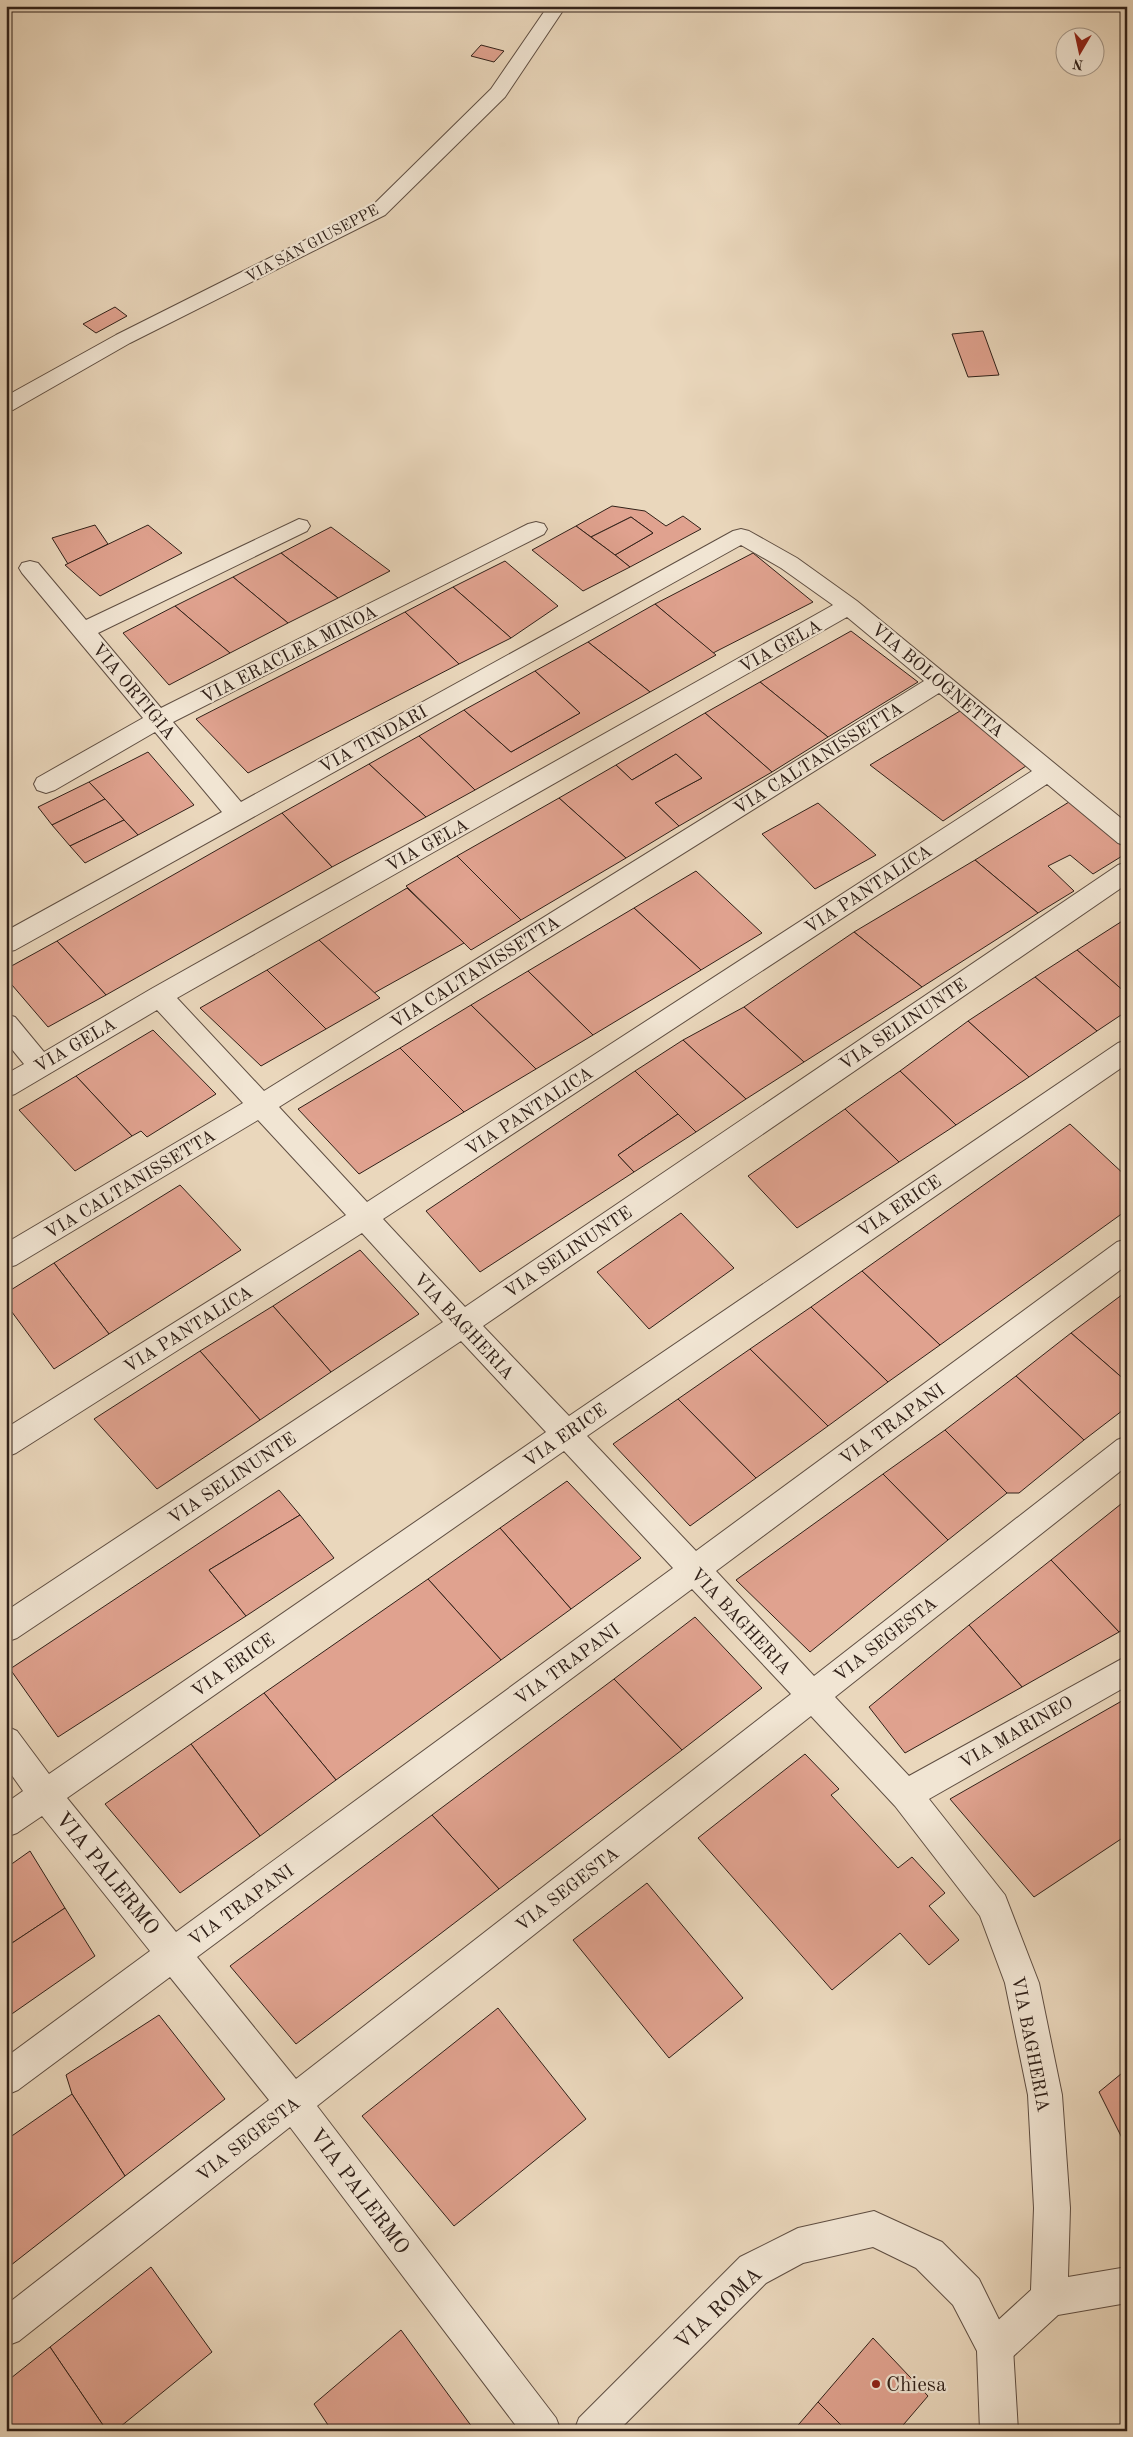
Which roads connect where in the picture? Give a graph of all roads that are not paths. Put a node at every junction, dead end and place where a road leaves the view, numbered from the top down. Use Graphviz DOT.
graph roads {
  1 [pos="557,6"];
  2 [pos="6,405"];
  3 [pos="299,526"];
  4 [pos="536,529"];
  5 [pos="741,536"];
  6 [pos="30,568"];
  7 [pos="850,606"];
  8 [pos="84,632"];
  9 [pos="940,682"];
  10 [pos="158,720"];
  11 [pos="1048,772"];
  12 [pos="46,784"];
  13 [pos="238,814"];
  14 [pos="1127,837"];
  15 [pos="1127,871"];
  16 [pos="6,943"];
  17 [pos="160,996"];
  18 [pos="6,1024"];
  19 [pos="1127,1050"];
  20 [pos="40,1065"];
  21 [pos="6,1087"];
  22 [pos="260,1106"];
  23 [pos="364,1218"];
  24 [pos="1127,1250"];
  25 [pos="6,1257"];
  26 [pos="463,1324"];
  27 [pos="566,1434"];
  28 [pos="6,1444"];
  29 [pos="1127,1449"];
  30 [pos="694,1570"];
  31 [pos="6,1628"];
  32 [pos="1127,1670"];
  33 [pos="812,1696"];
  34 [pos="6,1741"];
  35 [pos="45,1795"];
  36 [pos="906,1795"];
  37 [pos="6,1822"];
  38 [pos="174,1954"];
  39 [pos="6,2078"];
  40 [pos="293,2103"];
  41 [pos="1127,2285"];
  42 [pos="1049,2298"];
  43 [pos="6,2328"];
  44 [pos="995,2348"];
  45 [pos="543,2431"];
  46 [pos="592,2431"];
  47 [pos="999,2431"];
  1 -- 2 [label="street, VIA SAN GIUSEPPE"];
  3 -- 8 [label="street"];
  4 -- 10 [label="street, VIA ERACLEA MINOA"];
  5 -- 7 [label="street, VIA BOLOGNETTA"];
  5 -- 13 [label="street, VIA TINDARI"];
  6 -- 8 [label="street, VIA ORTIGIA"];
  7 -- 9 [label="street, VIA BOLOGNETTA"];
  7 -- 17 [label="street, VIA GELA"];
  8 -- 10 [label="street, VIA ORTIGIA"];
  9 -- 11 [label="street, VIA BOLOGNETTA"];
  9 -- 22 [label="street, VIA CALTANISSETTA"];
  10 -- 12 [label="street, VIA ERACLEA MINOA"];
  10 -- 13 [label="street, VIA ORTIGIA"];
  11 -- 14 [label="street, VIA BOLOGNETTA"];
  11 -- 23 [label="street, VIA PANTALICA"];
  13 -- 16 [label="street, VIA TINDARI"];
  15 -- 26 [label="street, VIA SELINUNTE"];
  17 -- 20 [label="street, VIA GELA"];
  17 -- 22 [label="street, VIA BAGHERIA"];
  18 -- 20 [label="street"];
  19 -- 27 [label="street, VIA ERICE"];
  20 -- 21 [label="street, VIA GELA"];
  22 -- 23 [label="street, VIA BAGHERIA"];
  22 -- 25 [label="street, VIA CALTANISSETTA"];
  23 -- 26 [label="street, VIA BAGHERIA"];
  23 -- 28 [label="street, VIA PANTALICA"];
  24 -- 30 [label="street, VIA TRAPANI"];
  26 -- 27 [label="street, VIA BAGHERIA"];
  26 -- 31 [label="street, VIA SELINUNTE"];
  27 -- 30 [label="street, VIA BAGHERIA"];
  27 -- 35 [label="street, VIA ERICE"];
  29 -- 33 [label="street, VIA SEGESTA"];
  30 -- 33 [label="street, VIA BAGHERIA"];
  30 -- 38 [label="street, VIA TRAPANI"];
  32 -- 36 [label="street, VIA MARINEO"];
  33 -- 36 [label="street, VIA BAGHERIA"];
  33 -- 40 [label="street, VIA SEGESTA"];
  34 -- 35 [label="street, VIA PALERMO"];
  35 -- 37 [label="street, VIA ERICE"];
  35 -- 38 [label="street, VIA PALERMO"];
  36 -- 42 [label="street, VIA BAGHERIA"];
  38 -- 39 [label="street, VIA TRAPANI"];
  38 -- 40 [label="street, VIA PALERMO"];
  40 -- 43 [label="street, VIA SEGESTA"];
  40 -- 45 [label="street, VIA PALERMO"];
  41 -- 42 [label="street"];
  42 -- 44 [label="street"];
  44 -- 46 [label="street, VIA ROMA"];
  44 -- 47 [label="street"];
}
